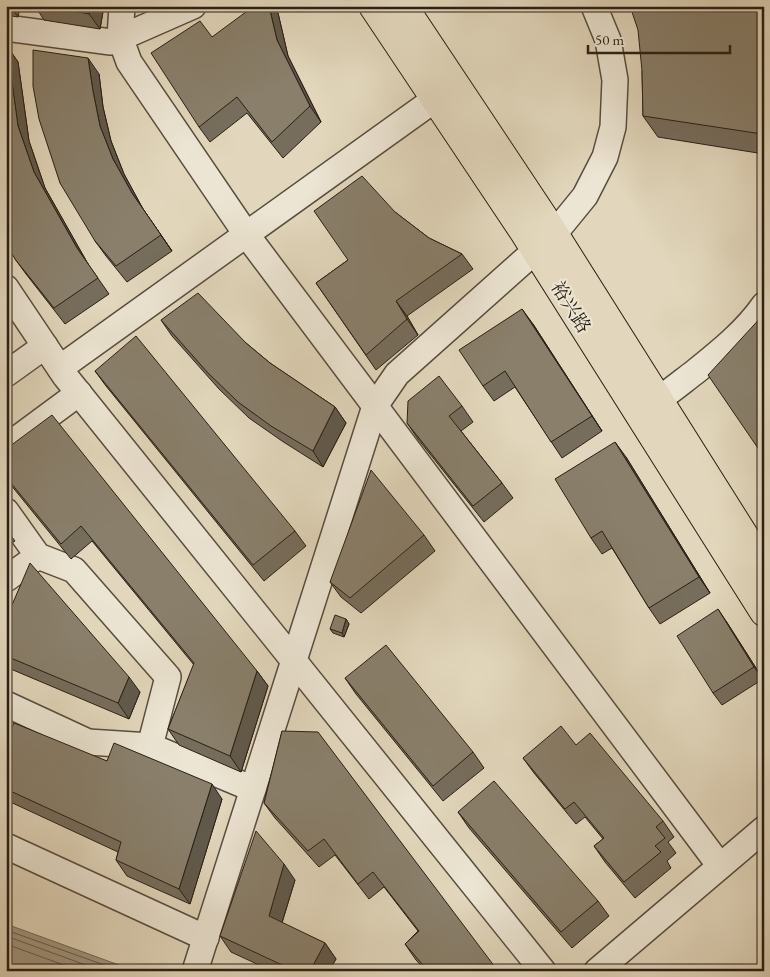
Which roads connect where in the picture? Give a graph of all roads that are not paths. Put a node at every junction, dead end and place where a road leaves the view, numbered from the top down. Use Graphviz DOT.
graph roads {
  1 [pos="122,6"];
  2 [pos="193,6"];
  3 [pos="373,6"];
  4 [pos="402,6"];
  5 [pos="594,6"];
  6 [pos="6,28"];
  7 [pos="120,37"];
  8 [pos="446,92"];
  9 [pos="246,234"];
  10 [pos="545,242"];
  11 [pos="6,288"];
  12 [pos="764,305"];
  13 [pos="45,346"];
  14 [pos="60,368"];
  15 [pos="6,374"];
  16 [pos="79,393"];
  17 [pos="375,406"];
  18 [pos="648,407"];
  19 [pos="6,447"];
  20 [pos="6,511"];
  21 [pos="38,556"];
  22 [pos="764,567"];
  23 [pos="6,579"];
  24 [pos="764,612"];
  25 [pos="293,660"];
  26 [pos="6,704"];
  27 [pos="150,746"];
  28 [pos="252,789"];
  29 [pos="764,829"];
  30 [pos="6,846"];
  31 [pos="720,866"];
  32 [pos="206,938"];
  33 [pos="195,970"];
  34 [pos="543,971"];
  35 [pos="597,971"];
  1 -- 7 [label="street"];
  2 -- 7 [label="street"];
  3 -- 8 [label="main road, 裕兴路"];
  4 -- 8 [label="main road, 裕兴路"];
  5 -- 10 [label="street"];
  6 -- 7 [label="street"];
  7 -- 9 [label="street"];
  8 -- 9 [label="street"];
  8 -- 10 [label="main road, 裕兴路"];
  9 -- 14 [label="street"];
  9 -- 17 [label="street"];
  10 -- 17 [label="street"];
  10 -- 18 [label="main road, 裕兴路"];
  11 -- 13 [label="street"];
  12 -- 18 [label="street"];
  13 -- 14 [label="street"];
  13 -- 15 [label="street"];
  14 -- 16 [label="street"];
  16 -- 19 [label="street"];
  16 -- 25 [label="street"];
  17 -- 25 [label="street"];
  17 -- 31 [label="street"];
  18 -- 22 [label="main road, 裕兴路"];
  18 -- 24 [label="main road, 裕兴路"];
  20 -- 21 [label="street"];
  21 -- 23 [label="street"];
  21 -- 27 [label="street"];
  25 -- 28 [label="street"];
  25 -- 34 [label="street"];
  26 -- 27 [label="street"];
  27 -- 28 [label="street"];
  28 -- 32 [label="street"];
  29 -- 31 [label="street"];
  30 -- 32 [label="street"];
  31 -- 35 [label="street"];
  32 -- 33 [label="street"];
}
